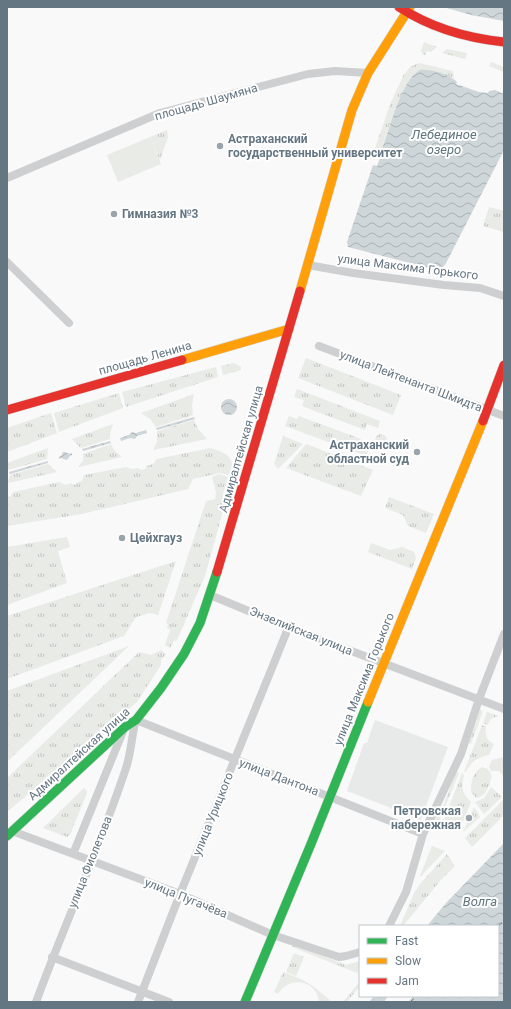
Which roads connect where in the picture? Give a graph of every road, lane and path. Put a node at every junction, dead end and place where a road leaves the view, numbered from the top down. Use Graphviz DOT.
graph roads {
  1 [pos="405,9"];
  2 [pos="504,42"];
  3 [pos="368,73"];
  4 [pos="7,178"];
  5 [pos="7,262"];
  6 [pos="308,265"];
  7 [pos="504,296"];
  8 [pos="69,323"];
  9 [pos="289,329"];
  10 [pos="319,346"];
  11 [pos="504,365"];
  12 [pos="7,410"];
  13 [pos="488,410"];
  14 [pos="504,416"];
  15 [pos="210,595"];
  16 [pos="289,626"];
  17 [pos="504,634"];
  18 [pos="383,664"];
  19 [pos="479,699"];
  20 [pos="504,709"];
  21 [pos="136,720"];
  22 [pos="125,727"];
  23 [pos="235,760"];
  24 [pos="329,798"];
  25 [pos="9,834"];
  26 [pos="423,834"];
  27 [pos="73,854"];
  28 [pos="91,861"];
  29 [pos="180,894"];
  30 [pos="389,925"];
  31 [pos="273,934"];
  32 [pos="359,952"];
  33 [pos="52,957"];
  34 [pos="142,992"];
  35 [pos="36,1002"];
  36 [pos="138,1002"];
  37 [pos="169,1002"];
  38 [pos="245,1002"];
  1 -- 2 [label="main road"];
  1 -- 3 [label="main road, Адмиралтейская улица"];
  3 -- 4 [label="street, площадь Шаумяна"];
  3 -- 6 [label="main road, Адмиралтейская улица"];
  5 -- 8 [label="street"];
  6 -- 7 [label="street, улица Максима Горького"];
  6 -- 9 [label="main road, Адмиралтейская улица"];
  9 -- 12 [label="main road, площадь Ленина"];
  9 -- 15 [label="main road, Адмиралтейская улица"];
  10 -- 13 [label="street, улица Лейтенанта Шмидта"];
  11 -- 13 [label="main road, улица Максима Горького"];
  13 -- 14 [label="street, улица Лейтенанта Шмидта"];
  13 -- 18 [label="main road, улица Максима Горького"];
  15 -- 16 [label="street, Энзелийская улица"];
  15 -- 21 [label="main road, Адмиралтейская улица"];
  16 -- 18 [label="street, Энзелийская улица"];
  16 -- 23 [label="street, улица Урицкого"];
  17 -- 19 [label="street"];
  18 -- 19 [label="street, Энзелийская улица"];
  18 -- 24 [label="main road, улица Максима Горького"];
  19 -- 20 [label="street, Энзелийская улица"];
  19 -- 26 [label="street"];
  21 -- 22 [label="main road, Адмиралтейская улица"];
  21 -- 23 [label="street, улица Дантона"];
  21 -- 28 [label="street, улица Фиолетова"];
  22 -- 25 [label="main road, Адмиралтейская улица"];
  22 -- 27 [label="street"];
  23 -- 24 [label="street, улица Дантона"];
  23 -- 29 [label="street, улица Урицкого"];
  24 -- 26 [label="street, улица Дантона"];
  24 -- 31 [label="main road, улица Максима Горького"];
  25 -- 27 [label="street, улица Пугачёва"];
  26 -- 30 [label="street"];
  27 -- 28 [label="street, улица Пугачёва"];
  28 -- 29 [label="street, улица Пугачёва"];
  28 -- 33 [label="street, улица Фиолетова"];
  29 -- 31 [label="street, улица Пугачёва"];
  29 -- 34 [label="street, улица Урицкого"];
  31 -- 32 [label="street, улица Пугачёва"];
  31 -- 38 [label="main road, улица Максима Горького"];
  33 -- 34 [label="street"];
  33 -- 35 [label="street, улица Фиолетова"];
  34 -- 36 [label="street, улица Урицкого"];
  34 -- 37 [label="street"];
}
